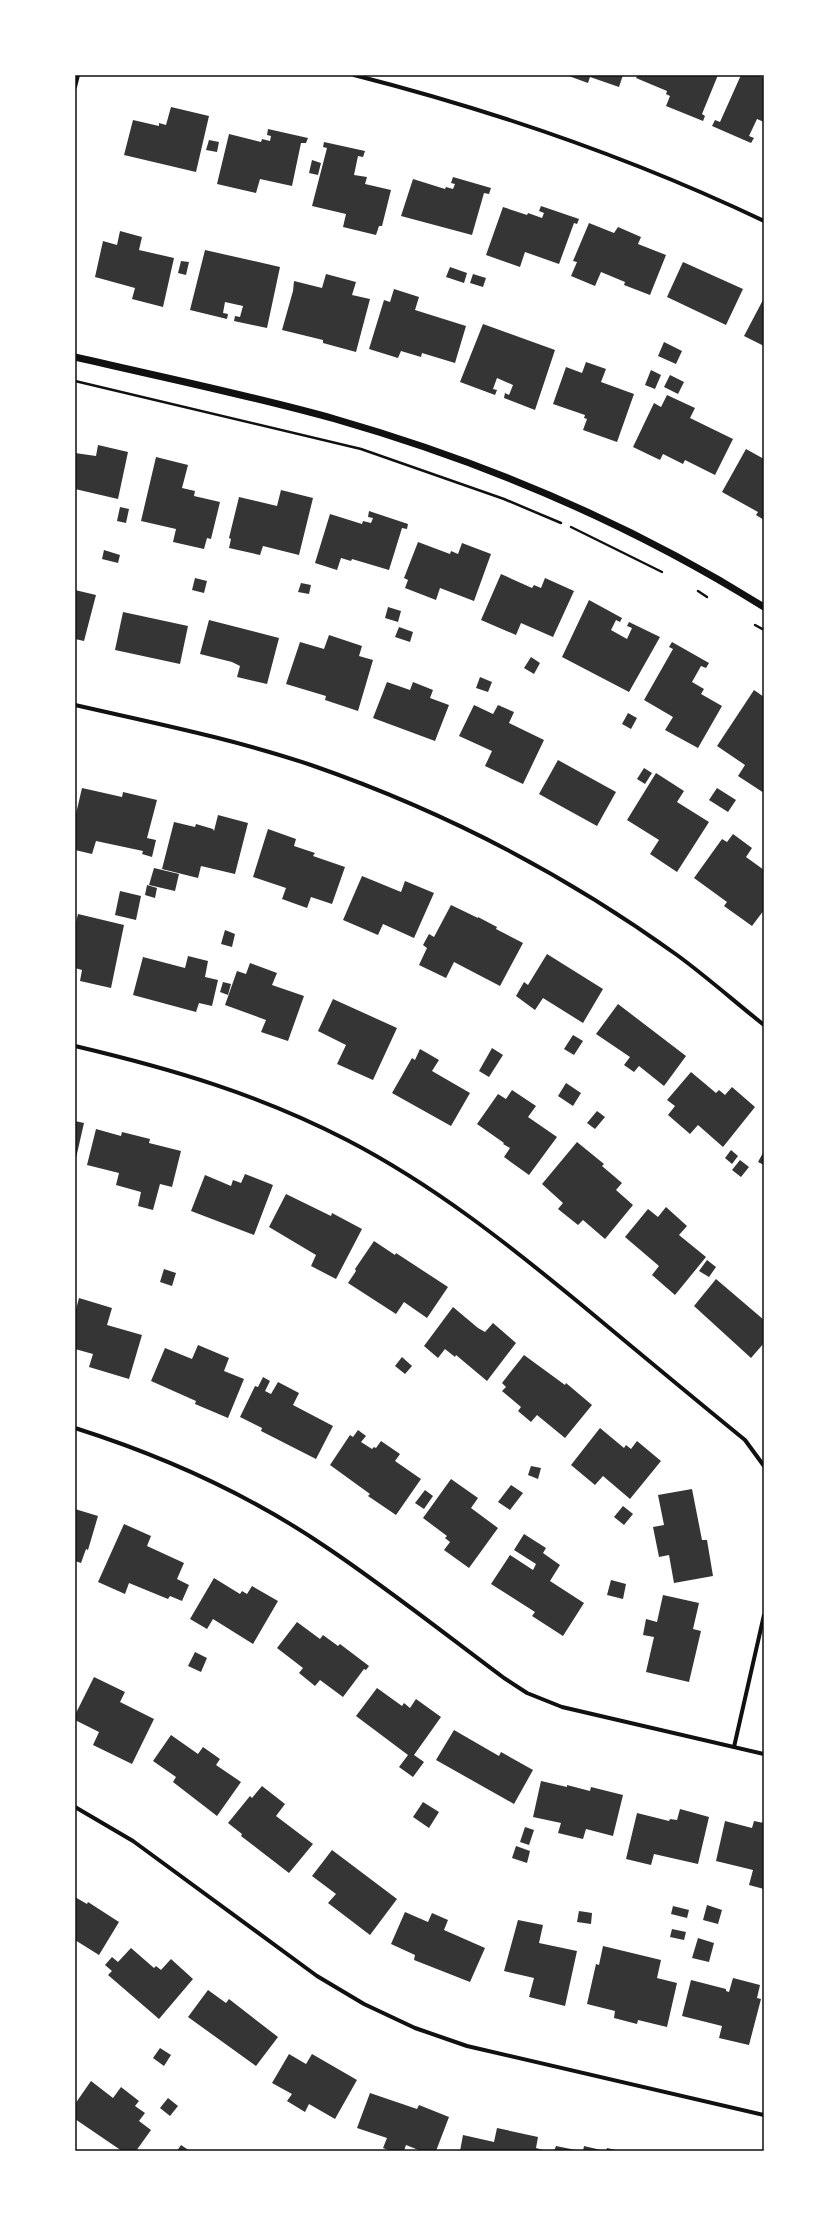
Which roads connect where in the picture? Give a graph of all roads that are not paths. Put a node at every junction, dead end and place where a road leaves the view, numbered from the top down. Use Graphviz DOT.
graph roads {
  1 [pos="78,75"];
  2 [pos="354,75"];
  3 [pos="75,87"];
  4 [pos="764,221"];
  5 [pos="75,358"];
  6 [pos="764,607"];
  7 [pos="75,705"];
  8 [pos="764,1025"];
  9 [pos="75,1046"];
  10 [pos="75,1428"];
  11 [pos="764,1466"];
  12 [pos="764,1615"];
  13 [pos="734,1747"];
  14 [pos="764,1754"];
  15 [pos="75,1807"];
  16 [pos="764,2115"];
  1 -- 3 [label="street"];
  2 -- 4 [label="street"];
  5 -- 6 [label="street"];
  7 -- 8 [label="street"];
  9 -- 11 [label="street"];
  10 -- 13 [label="street"];
  12 -- 13 [label="street"];
  13 -- 14 [label="street"];
  15 -- 16 [label="street"];
}
